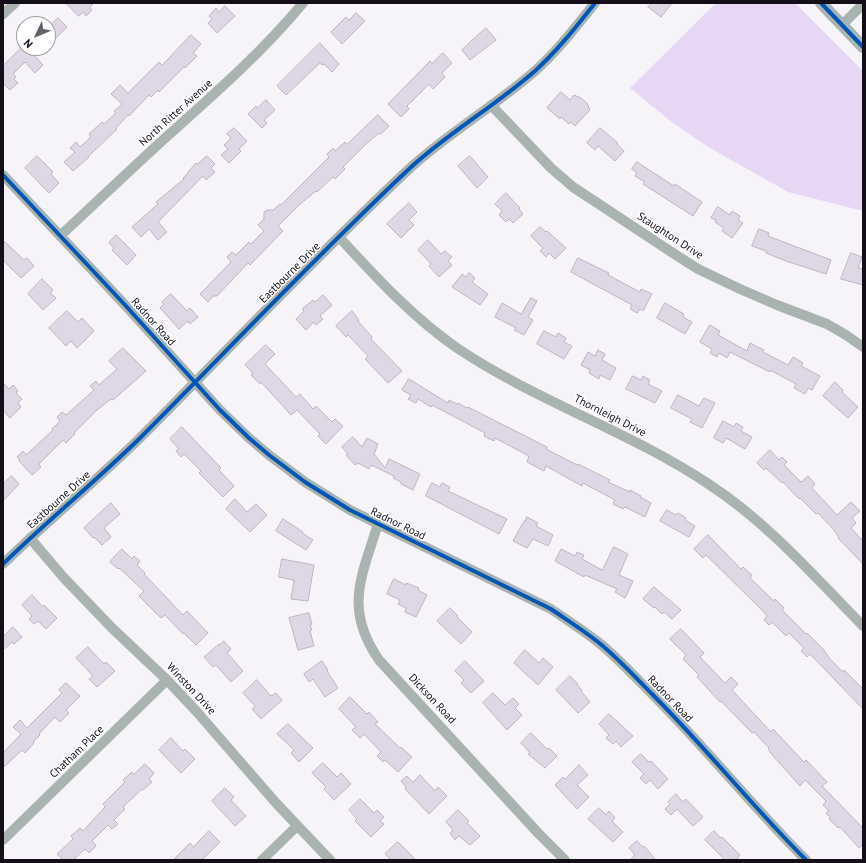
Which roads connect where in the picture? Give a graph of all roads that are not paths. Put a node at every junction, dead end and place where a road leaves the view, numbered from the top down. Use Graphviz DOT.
graph roads {
  1 [pos="15,3"];
  2 [pos="303,3"];
  3 [pos="595,3"];
  4 [pos="821,3"];
  5 [pos="863,4"];
  6 [pos="3,14"];
  7 [pos="842,25"];
  8 [pos="863,47"];
  9 [pos="491,105"];
  10 [pos="3,175"];
  11 [pos="60,236"];
  12 [pos="339,237"];
  13 [pos="863,347"];
  14 [pos="195,382"];
  15 [pos="378,524"];
  16 [pos="30,538"];
  17 [pos="3,564"];
  18 [pos="863,626"];
  19 [pos="167,680"];
  20 [pos="297,826"];
  21 [pos="3,840"];
  22 [pos="262,860"];
  23 [pos="330,860"];
  24 [pos="565,860"];
  25 [pos="806,860"];
  1 -- 6 [label="street"];
  2 -- 11 [label="street, North Ritter Avenue"];
  3 -- 9 [label="street, Eastbourne Drive"];
  4 -- 7 [label="main road"];
  5 -- 7 [label="street"];
  7 -- 8 [label="main road"];
  9 -- 12 [label="street, Eastbourne Drive"];
  9 -- 13 [label="street, Staughton Drive"];
  10 -- 11 [label="street, Radnor Road"];
  11 -- 14 [label="street, Radnor Road"];
  12 -- 14 [label="street, Eastbourne Drive"];
  12 -- 18 [label="street, Thornleigh Drive"];
  14 -- 15 [label="street, Radnor Road"];
  14 -- 16 [label="street, Eastbourne Drive"];
  15 -- 24 [label="street, Dickson Road"];
  15 -- 25 [label="street, Radnor Road"];
  16 -- 17 [label="street, Eastbourne Drive"];
  16 -- 19 [label="street, Winston Drive"];
  19 -- 20 [label="street, Winston Drive"];
  19 -- 21 [label="street, Chatham Place"];
  20 -- 22 [label="street"];
  20 -- 23 [label="street, Winston Drive"];
}
